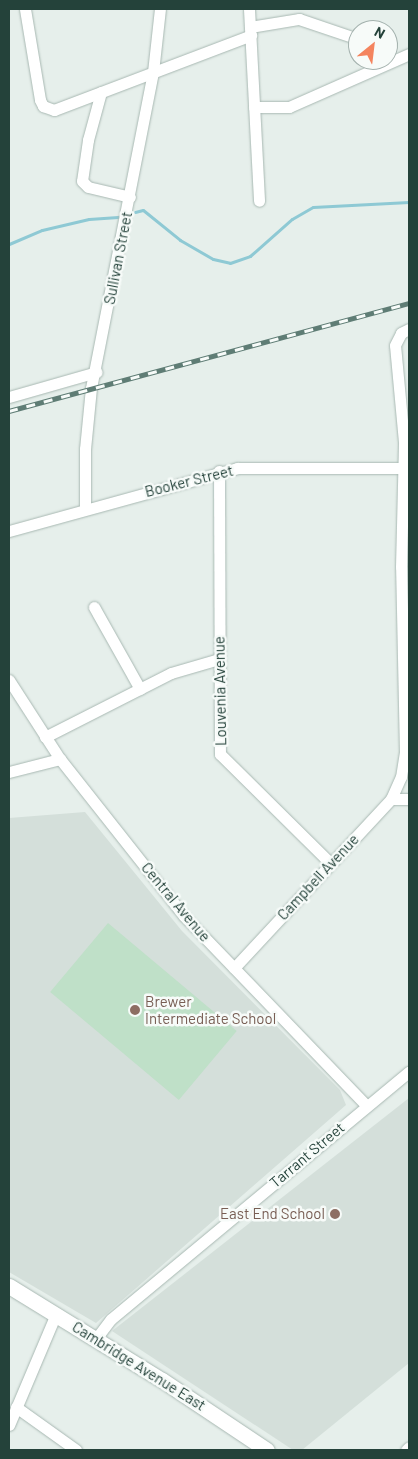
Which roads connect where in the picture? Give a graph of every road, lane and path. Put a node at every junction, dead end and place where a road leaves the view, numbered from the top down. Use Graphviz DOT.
graph roads {
  1 [pos="25,9"];
  2 [pos="160,9"];
  3 [pos="250,9"];
  4 [pos="251,31"];
  5 [pos="348,36"];
  6 [pos="366,70"];
  7 [pos="153,72"];
  8 [pos="101,92"];
  9 [pos="254,107"];
  10 [pos="130,197"];
  11 [pos="259,201"];
  12 [pos="409,330"];
  13 [pos="97,372"];
  14 [pos="9,397"];
  15 [pos="404,468"];
  16 [pos="219,472"];
  17 [pos="85,508"];
  18 [pos="9,531"];
  19 [pos="94,608"];
  20 [pos="219,659"];
  21 [pos="9,680"];
  22 [pos="140,689"];
  23 [pos="45,737"];
  24 [pos="60,759"];
  25 [pos="9,772"];
  26 [pos="391,799"];
  27 [pos="409,799"];
  28 [pos="332,864"];
  29 [pos="234,968"];
  30 [pos="409,1072"];
  31 [pos="366,1106"];
  32 [pos="9,1286"];
  33 [pos="56,1314"];
  34 [pos="95,1340"];
  35 [pos="16,1407"];
  36 [pos="9,1425"];
  37 [pos="409,1448"];
  38 [pos="76,1450"];
  39 [pos="267,1450"];
  40 [pos="406,1450"];
  1 -- 8 [label="street"];
  2 -- 7 [label="street, Sullivan Street"];
  3 -- 4 [label="street"];
  4 -- 5 [label="street"];
  4 -- 7 [label="street"];
  4 -- 9 [label="street"];
  6 -- 9 [label="street"];
  7 -- 8 [label="street"];
  7 -- 10 [label="street, Sullivan Street"];
  8 -- 10 [label="street"];
  9 -- 11 [label="street"];
  10 -- 13 [label="street, Sullivan Street"];
  12 -- 15 [label="street, Campbell Avenue"];
  13 -- 14 [label="street"];
  13 -- 17 [label="street, Sullivan Street"];
  15 -- 16 [label="street, Booker Street"];
  15 -- 26 [label="street, Campbell Avenue"];
  16 -- 17 [label="street, Booker Street"];
  16 -- 20 [label="street, Louvenia Avenue"];
  17 -- 18 [label="street, Booker Street"];
  19 -- 22 [label="street"];
  20 -- 22 [label="street"];
  20 -- 28 [label="street, Louvenia Avenue"];
  21 -- 23 [label="street, Central Avenue"];
  22 -- 23 [label="street"];
  23 -- 24 [label="street, Central Avenue"];
  24 -- 25 [label="street"];
  24 -- 29 [label="street, Central Avenue"];
  26 -- 27 [label="street"];
  26 -- 28 [label="street, Campbell Avenue"];
  28 -- 29 [label="street, Campbell Avenue"];
  29 -- 31 [label="street, Central Avenue"];
  30 -- 31 [label="street, Tarrant Street"];
  31 -- 34 [label="street, Tarrant Street"];
  32 -- 33 [label="main road, Cambridge Avenue East"];
  33 -- 34 [label="main road, Cambridge Avenue East"];
  33 -- 35 [label="street"];
  34 -- 39 [label="main road, Cambridge Avenue East"];
  35 -- 36 [label="street"];
  35 -- 38 [label="street"];
  37 -- 40 [label="street"];
}
